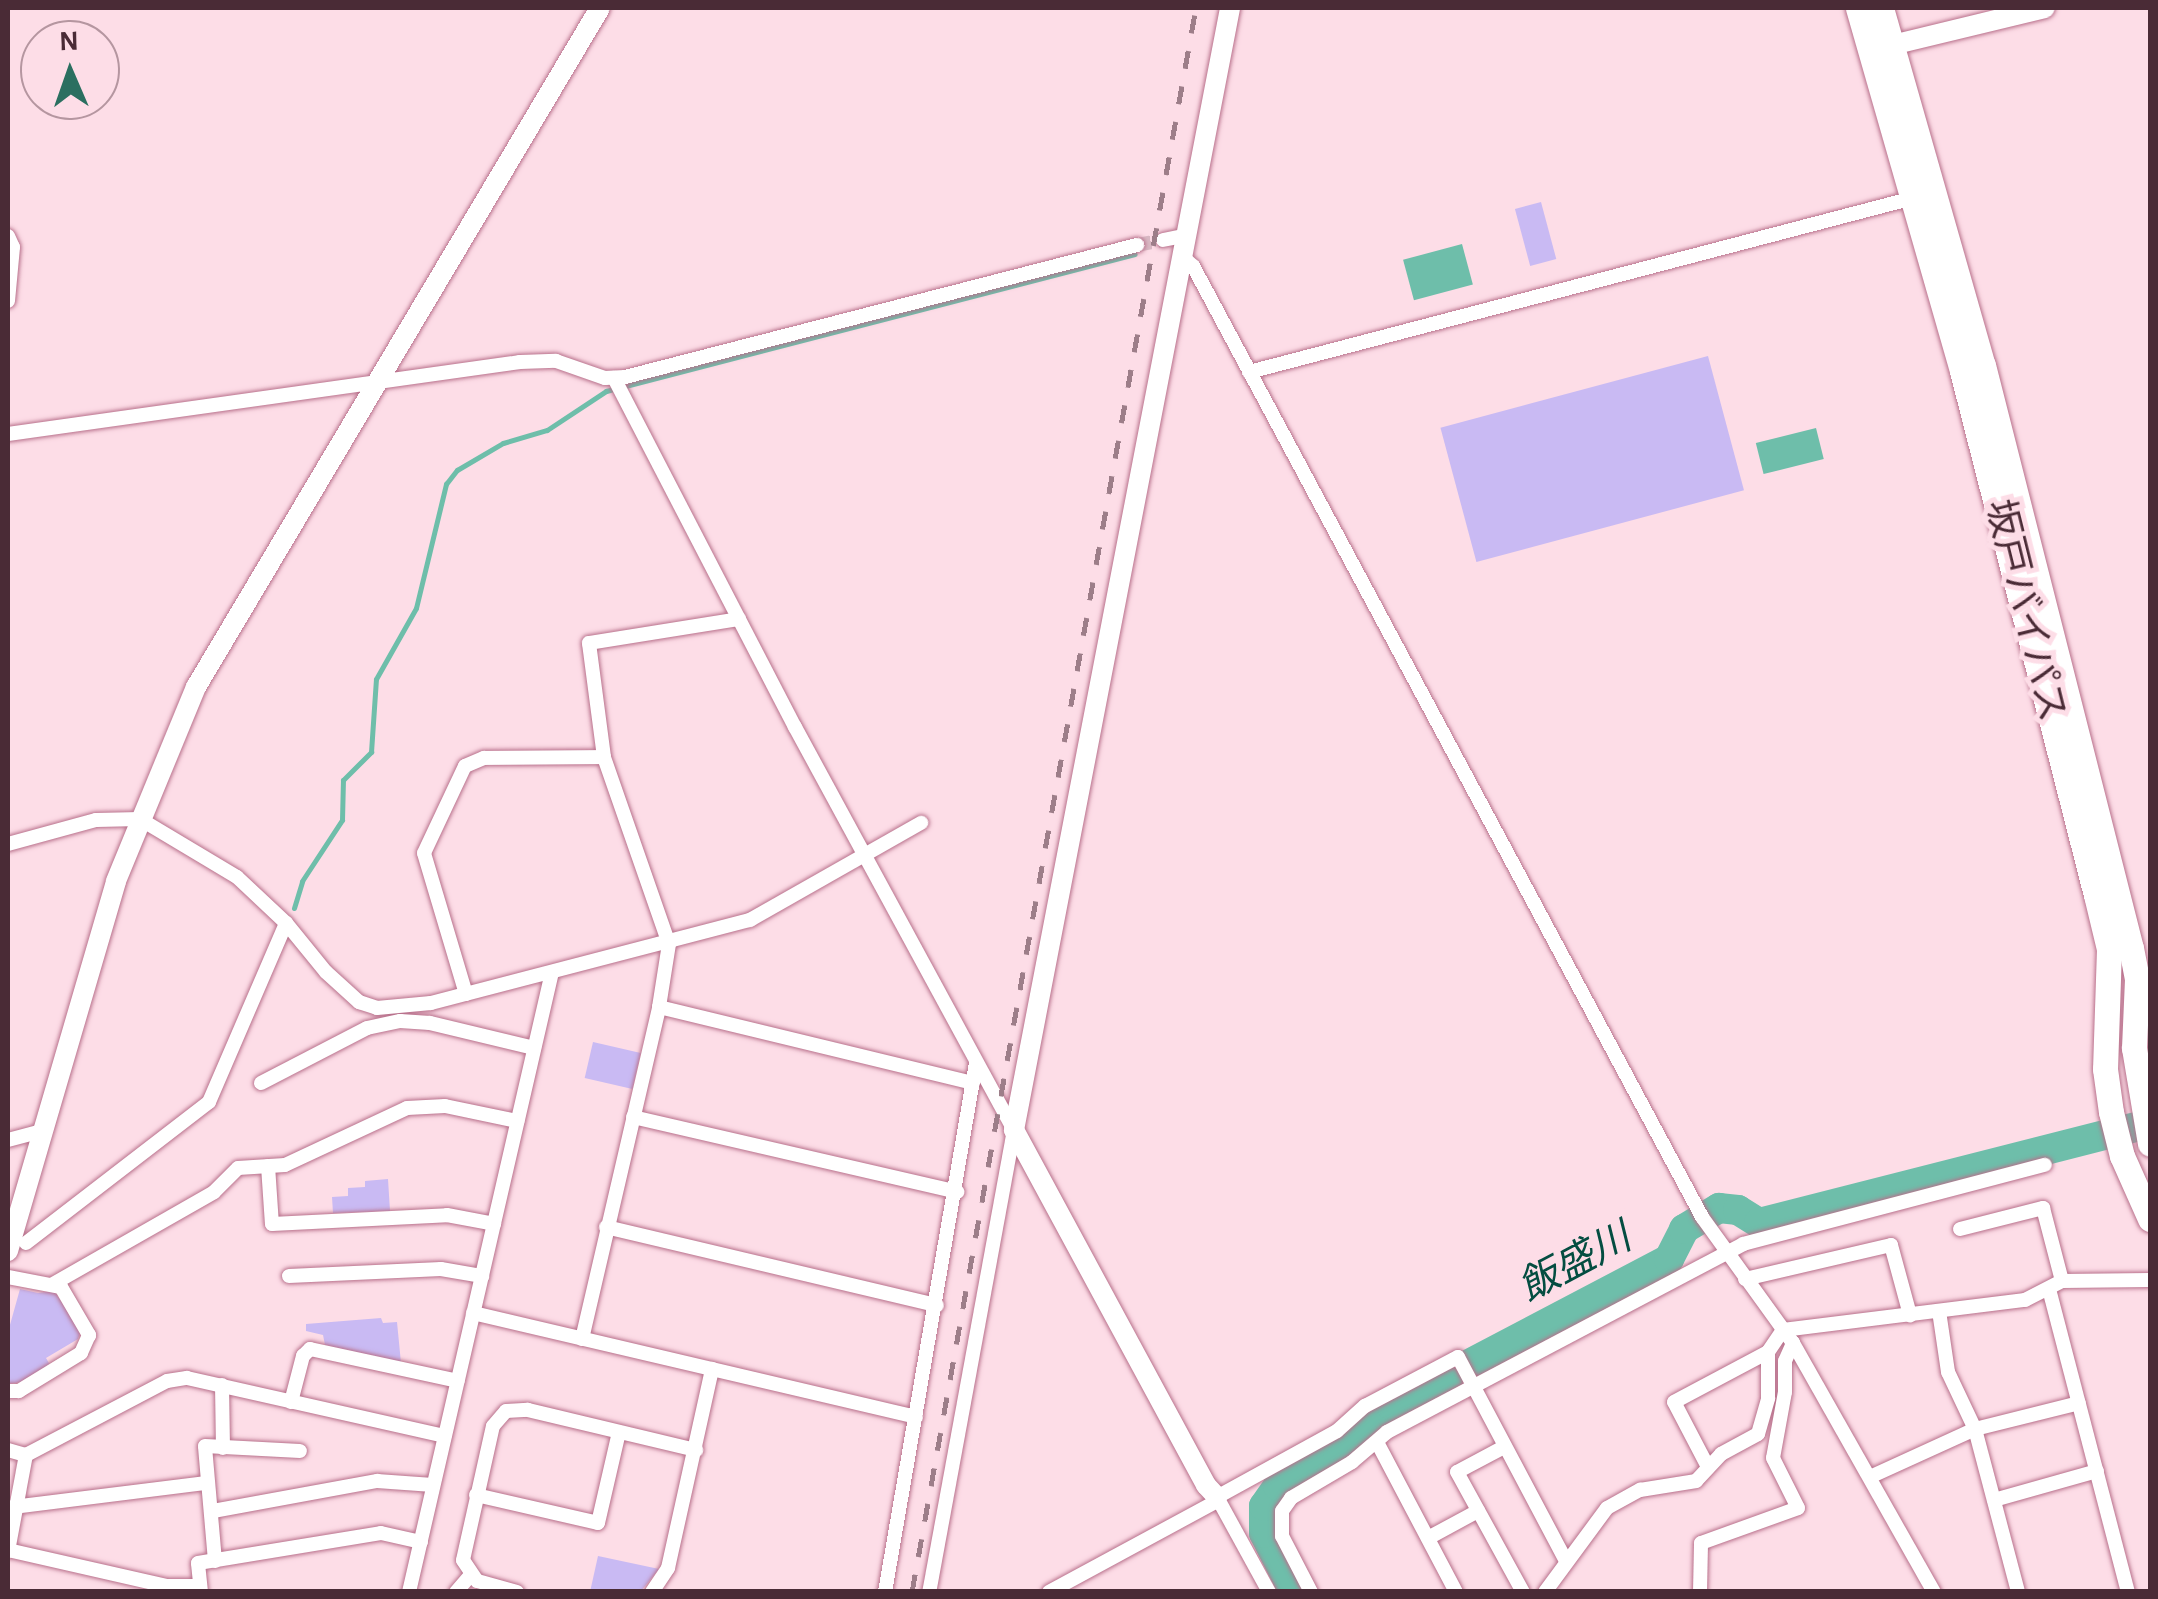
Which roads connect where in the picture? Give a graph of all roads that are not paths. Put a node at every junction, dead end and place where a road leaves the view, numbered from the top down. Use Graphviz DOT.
graph roads {
  1 [pos="600,8"];
  2 [pos="1230,8"];
  3 [pos="1858,8"];
  4 [pos="1881,8"];
  5 [pos="2044,8"];
  6 [pos="1892,44"];
  7 [pos="1913,198"];
  8 [pos="8,236"];
  9 [pos="1175,243"];
  10 [pos="1136,245"];
  11 [pos="8,302"];
  12 [pos="1249,372"];
  13 [pos="614,378"];
  14 [pos="373,383"];
  15 [pos="8,434"];
  16 [pos="739,619"];
  17 [pos="604,758"];
  18 [pos="140,820"];
  19 [pos="921,823"];
  20 [pos="8,844"];
  21 [pos="864,856"];
  22 [pos="286,922"];
  23 [pos="670,944"];
  24 [pos="552,972"];
  25 [pos="466,994"];
  26 [pos="659,1007"];
  27 [pos="534,1048"];
  28 [pos="976,1063"];
  29 [pos="261,1083"];
  30 [pos="974,1083"];
  31 [pos="633,1117"];
  32 [pos="518,1121"];
  33 [pos="1014,1130"];
  34 [pos="42,1131"];
  35 [pos="8,1140"];
  36 [pos="2150,1144"];
  37 [pos="2046,1165"];
  38 [pos="268,1166"];
  39 [pos="956,1192"];
  40 [pos="2150,1218"];
  41 [pos="494,1224"];
  42 [pos="606,1227"];
  43 [pos="1960,1228"];
  44 [pos="17,1247"];
  45 [pos="1724,1251"];
  46 [pos="289,1276"];
  47 [pos="482,1276"];
  48 [pos="8,1278"];
  49 [pos="1745,1279"];
  50 [pos="2150,1280"];
  51 [pos="53,1284"];
  52 [pos="2055,1285"];
  53 [pos="937,1306"];
  54 [pos="1939,1311"];
  55 [pos="473,1312"];
  56 [pos="1910,1315"];
  57 [pos="1783,1330"];
  58 [pos="582,1339"];
  59 [pos="1793,1343"];
  60 [pos="1768,1352"];
  61 [pos="712,1370"];
  62 [pos="458,1380"];
  63 [pos="222,1385"];
  64 [pos="1473,1386"];
  65 [pos="8,1391"];
  66 [pos="291,1402"];
  67 [pos="2078,1403"];
  68 [pos="916,1417"];
  69 [pos="1975,1429"];
  70 [pos="619,1432"];
  71 [pos="445,1436"];
  72 [pos="1378,1444"];
  73 [pos="1504,1447"];
  74 [pos="223,1448"];
  75 [pos="8,1450"];
  76 [pos="696,1450"];
  77 [pos="300,1451"];
  78 [pos="26,1455"];
  79 [pos="1708,1467"];
  80 [pos="2097,1471"];
  81 [pos="1872,1476"];
  82 [pos="207,1483"];
  83 [pos="434,1485"];
  84 [pos="476,1495"];
  85 [pos="1218,1499"];
  86 [pos="1994,1500"];
  87 [pos="13,1507"];
  88 [pos="213,1511"];
  89 [pos="1478,1511"];
  90 [pos="1428,1538"];
  91 [pos="420,1542"];
  92 [pos="8,1550"];
  93 [pos="1565,1560"];
  94 [pos="215,1561"];
  95 [pos="471,1575"];
  96 [pos="200,1589"];
  97 [pos="409,1592"];
  98 [pos="456,1592"];
  99 [pos="517,1592"];
  100 [pos="652,1592"];
  101 [pos="885,1592"];
  102 [pos="929,1592"];
  103 [pos="1049,1592"];
  104 [pos="1269,1592"];
  105 [pos="1311,1592"];
  106 [pos="1456,1592"];
  107 [pos="1523,1592"];
  108 [pos="1546,1592"];
  109 [pos="1700,1592"];
  110 [pos="1934,1592"];
  111 [pos="2018,1592"];
  112 [pos="2128,1592"];
  1 -- 14 [label="street"];
  2 -- 9 [label="street"];
  3 -- 7 [label="highway, 坂戸バイパス"];
  4 -- 6 [label="highway, 坂戸バイパス"];
  5 -- 6 [label="street"];
  6 -- 36 [label="highway, 坂戸バイパス"];
  7 -- 12 [label="street"];
  7 -- 40 [label="highway, 坂戸バイパス"];
  8 -- 11 [label="street"];
  9 -- 12 [label="street"];
  9 -- 33 [label="street"];
  10 -- 13 [label="street"];
  12 -- 45 [label="street"];
  13 -- 14 [label="street"];
  13 -- 16 [label="street"];
  14 -- 15 [label="street"];
  14 -- 18 [label="street"];
  16 -- 17 [label="street"];
  16 -- 21 [label="street"];
  17 -- 23 [label="street"];
  17 -- 25 [label="street"];
  18 -- 20 [label="street"];
  18 -- 22 [label="street"];
  18 -- 34 [label="street"];
  19 -- 21 [label="street"];
  21 -- 23 [label="street"];
  21 -- 28 [label="street"];
  22 -- 25 [label="street"];
  22 -- 44 [label="street"];
  23 -- 24 [label="street"];
  23 -- 26 [label="street"];
  24 -- 25 [label="street"];
  24 -- 27 [label="street"];
  26 -- 30 [label="street"];
  26 -- 31 [label="street"];
  27 -- 29 [label="street"];
  27 -- 32 [label="street"];
  28 -- 30 [label="street"];
  28 -- 33 [label="street"];
  30 -- 39 [label="street"];
  31 -- 39 [label="street"];
  31 -- 42 [label="street"];
  32 -- 38 [label="street"];
  32 -- 41 [label="street"];
  33 -- 85 [label="street"];
  33 -- 102 [label="street"];
  34 -- 35 [label="street"];
  34 -- 44 [label="street"];
  37 -- 45 [label="street"];
  38 -- 41 [label="street"];
  38 -- 51 [label="street"];
  39 -- 53 [label="street"];
  41 -- 47 [label="street"];
  42 -- 53 [label="street"];
  42 -- 58 [label="street"];
  43 -- 52 [label="street"];
  45 -- 49 [label="street"];
  45 -- 64 [label="street"];
  46 -- 47 [label="street"];
  47 -- 55 [label="street"];
  48 -- 51 [label="street"];
  49 -- 56 [label="street"];
  49 -- 57 [label="street"];
  50 -- 52 [label="street"];
  51 -- 65 [label="street"];
  52 -- 54 [label="street"];
  52 -- 67 [label="street"];
  53 -- 68 [label="street"];
  54 -- 56 [label="street"];
  54 -- 69 [label="street"];
  55 -- 58 [label="street"];
  55 -- 62 [label="street"];
  56 -- 57 [label="street"];
  57 -- 59 [label="street"];
  57 -- 60 [label="street"];
  58 -- 61 [label="street"];
  59 -- 81 [label="street"];
  59 -- 109 [label="street"];
  60 -- 79 [label="street"];
  60 -- 79 [label="street"];
  61 -- 68 [label="street"];
  61 -- 76 [label="street"];
  62 -- 66 [label="street"];
  62 -- 71 [label="street"];
  63 -- 66 [label="street"];
  63 -- 74 [label="street"];
  63 -- 78 [label="street"];
  64 -- 72 [label="street"];
  64 -- 73 [label="street"];
  64 -- 85 [label="street"];
  66 -- 71 [label="street"];
  67 -- 69 [label="street"];
  67 -- 80 [label="street"];
  68 -- 101 [label="street"];
  69 -- 81 [label="street"];
  69 -- 86 [label="street"];
  70 -- 76 [label="street"];
  70 -- 84 [label="street"];
  70 -- 84 [label="street"];
  71 -- 83 [label="street"];
  72 -- 90 [label="street"];
  72 -- 105 [label="street"];
  73 -- 89 [label="street"];
  73 -- 93 [label="street"];
  74 -- 77 [label="street"];
  74 -- 82 [label="street"];
  75 -- 78 [label="street"];
  76 -- 100 [label="street"];
  78 -- 87 [label="street"];
  79 -- 93 [label="street"];
  80 -- 86 [label="street"];
  80 -- 112 [label="street"];
  81 -- 110 [label="street"];
  82 -- 87 [label="street"];
  82 -- 88 [label="street"];
  83 -- 88 [label="street"];
  83 -- 91 [label="street"];
  84 -- 95 [label="street"];
  85 -- 103 [label="street"];
  85 -- 104 [label="street"];
  86 -- 111 [label="street"];
  87 -- 92 [label="street"];
  88 -- 94 [label="street"];
  89 -- 90 [label="street"];
  89 -- 107 [label="street"];
  90 -- 106 [label="street"];
  91 -- 94 [label="street"];
  91 -- 97 [label="street"];
  92 -- 96 [label="street"];
  93 -- 108 [label="street"];
  94 -- 96 [label="street"];
  95 -- 98 [label="street"];
  95 -- 99 [label="street"];
}
